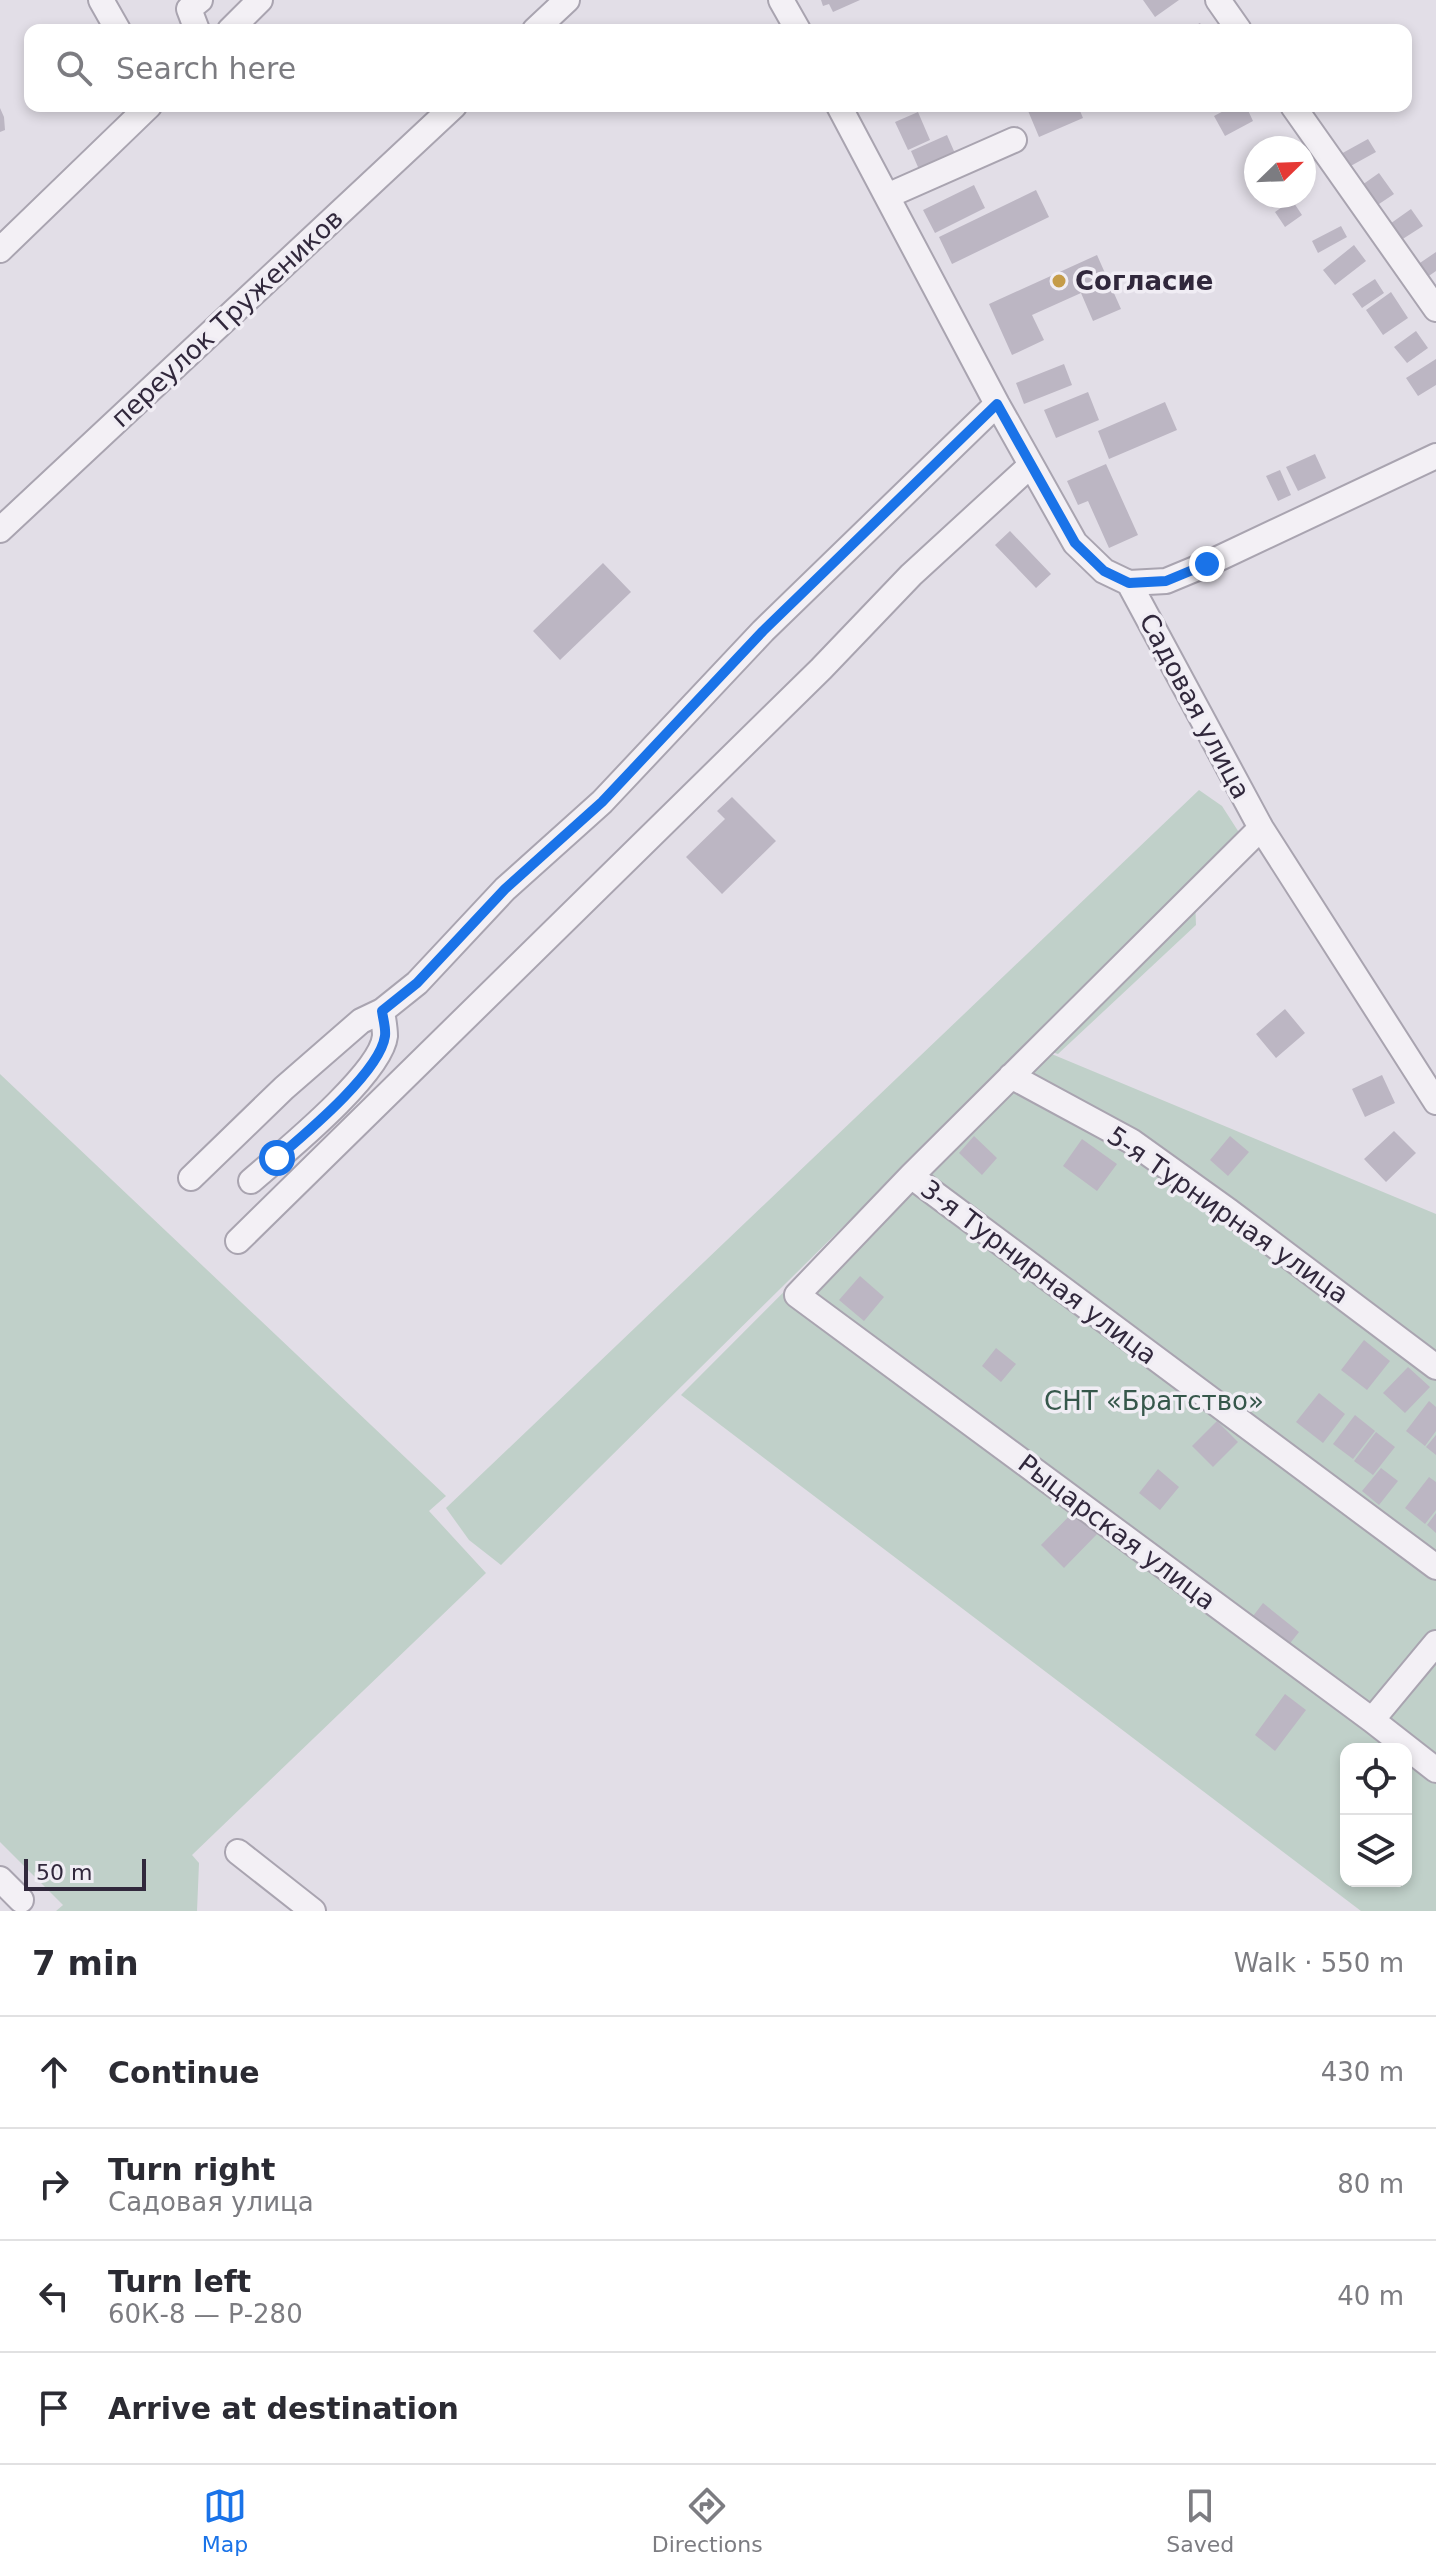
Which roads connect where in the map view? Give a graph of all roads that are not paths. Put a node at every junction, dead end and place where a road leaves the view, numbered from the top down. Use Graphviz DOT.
graph roads {
  1 [pos="101,0"];
  2 [pos="200,0"];
  3 [pos="260,0"];
  4 [pos="567,0"];
  5 [pos="781,0"];
  6 [pos="1218,0"];
  7 [pos="115,24"];
  8 [pos="195,24"];
  9 [pos="236,24"];
  10 [pos="541,24"];
  11 [pos="795,24"];
  12 [pos="1235,24"];
  13 [pos="143,112"];
  14 [pos="448,112"];
  15 [pos="842,112"];
  16 [pos="1297,112"];
  17 [pos="1014,140"];
  18 [pos="887,196"];
  19 [pos="0,250"];
  20 [pos="1436,309"];
  21 [pos="997,404"];
  22 [pos="1436,456"];
  23 [pos="1031,465"];
  24 [pos="0,530"];
  25 [pos="1129,583"];
  26 [pos="1261,828"];
  27 [pos="382,1011"];
  28 [pos="1011,1076"];
  29 [pos="1436,1102"];
  30 [pos="911,1176"];
  31 [pos="191,1178"];
  32 [pos="251,1181"];
  33 [pos="238,1241"];
  34 [pos="1436,1367"];
  35 [pos="1436,1567"];
  36 [pos="1436,1643"];
  37 [pos="1372,1720"];
  38 [pos="1436,1770"];
  39 [pos="238,1852"];
  40 [pos="0,1879"];
  41 [pos="21,1900"];
  42 [pos="313,1911"];
  1 -- 7 [label="street"];
  2 -- 8 [label="street"];
  3 -- 9 [label="street"];
  4 -- 10 [label="street"];
  5 -- 11 [label="street"];
  6 -- 12 [label="street"];
  13 -- 19 [label="street"];
  14 -- 24 [label="street, переулок Тружеников"];
  15 -- 18 [label="street, Садовая улица"];
  16 -- 20 [label="street"];
  17 -- 18 [label="street"];
  18 -- 21 [label="street, Садовая улица"];
  21 -- 23 [label="street, Садовая улица"];
  21 -- 27 [label="street"];
  22 -- 25 [label="street"];
  23 -- 25 [label="street, Садовая улица"];
  23 -- 33 [label="street"];
  25 -- 26 [label="street, Садовая улица"];
  26 -- 28 [label="street"];
  26 -- 29 [label="street, Садовая улица"];
  27 -- 31 [label="street"];
  27 -- 32 [label="street"];
  28 -- 30 [label="street"];
  28 -- 34 [label="street, 5-я Турнирная улица"];
  30 -- 35 [label="street, 3-я Турнирная улица"];
  30 -- 37 [label="street, Рыцарская улица"];
  36 -- 37 [label="street"];
  37 -- 38 [label="street, Рыцарская улица"];
  39 -- 42 [label="street"];
  40 -- 41 [label="street"];
}
